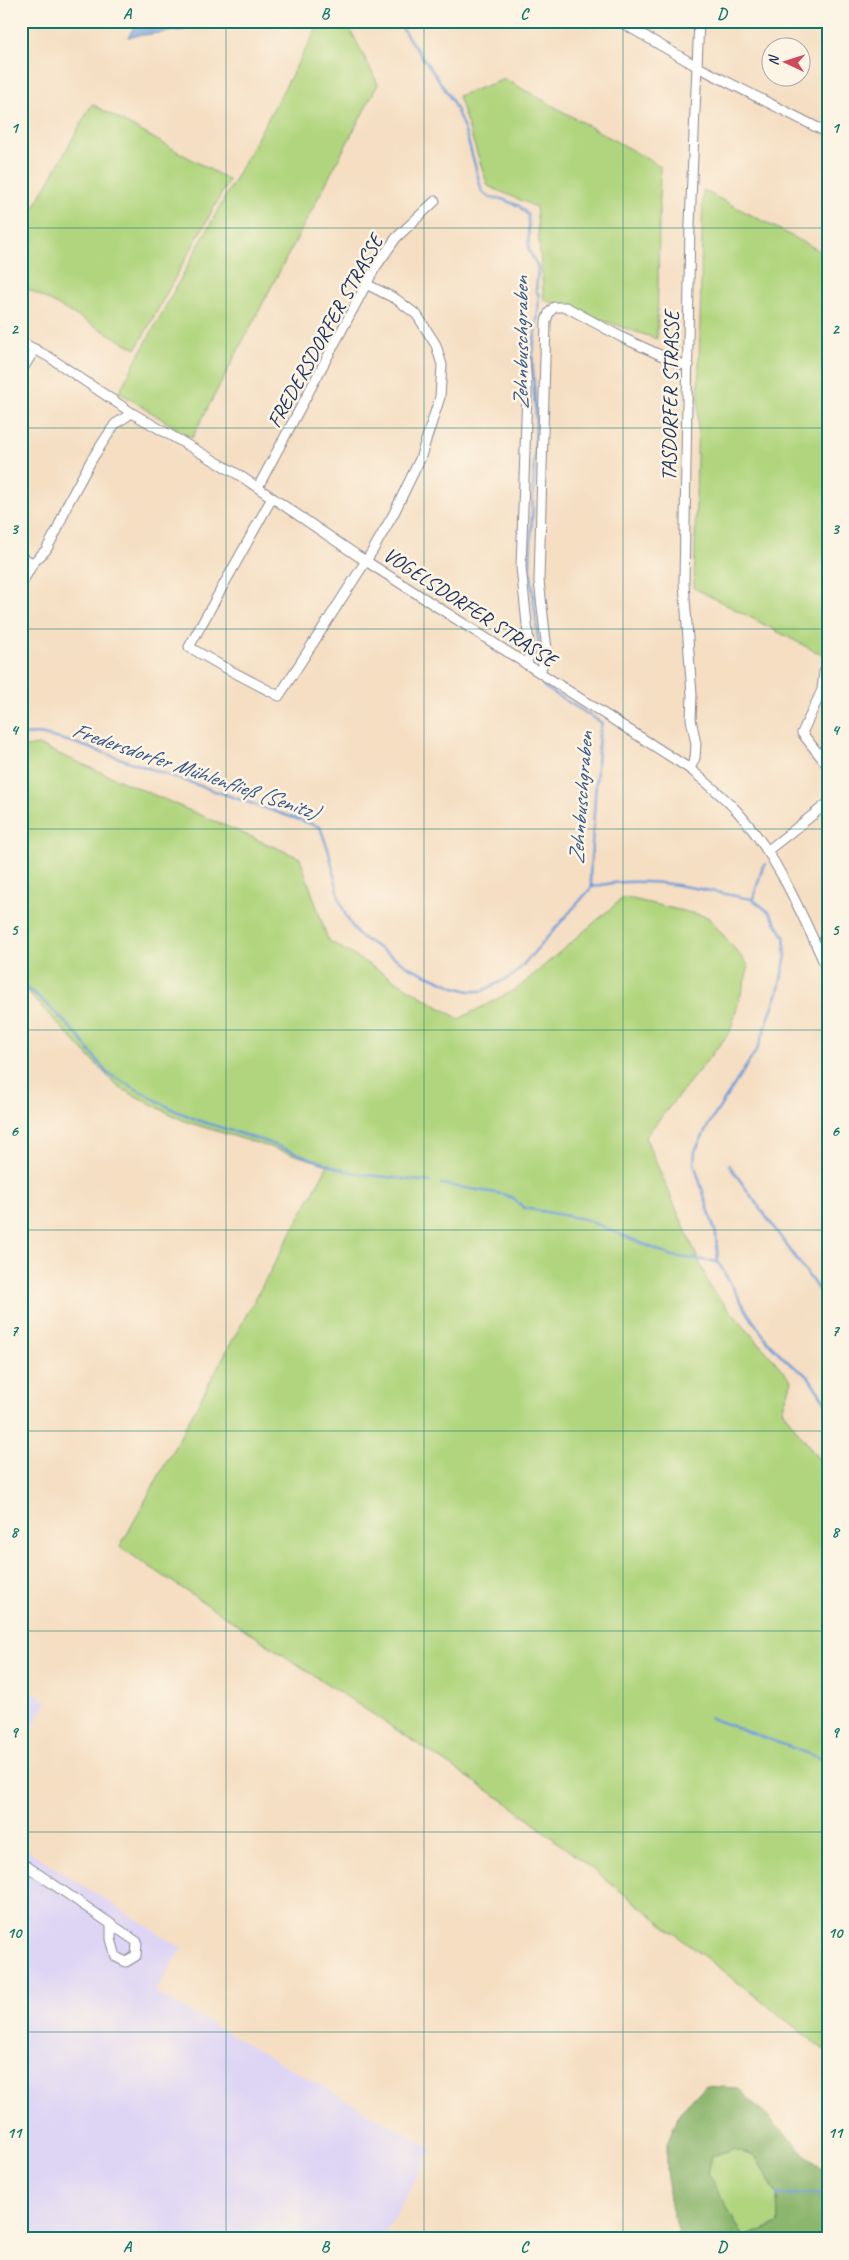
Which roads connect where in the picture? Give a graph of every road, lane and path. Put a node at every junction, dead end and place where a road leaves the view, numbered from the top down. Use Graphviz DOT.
graph roads {
  1 [pos="619,21"];
  2 [pos="699,21"];
  3 [pos="698,67"];
  4 [pos="828,133"];
  5 [pos="435,202"];
  6 [pos="366,284"];
  7 [pos="21,342"];
  8 [pos="35,349"];
  9 [pos="525,360"];
  10 [pos="689,365"];
  11 [pos="21,372"];
  12 [pos="132,413"];
  13 [pos="258,487"];
  14 [pos="272,498"];
  15 [pos="21,557"];
  16 [pos="367,560"];
  17 [pos="34,564"];
  18 [pos="21,585"];
  19 [pos="526,664"];
  20 [pos="824,672"];
  21 [pos="540,673"];
  22 [pos="828,766"];
  23 [pos="690,769"];
  24 [pos="828,803"];
  25 [pos="767,851"];
  26 [pos="828,971"];
  27 [pos="21,1862"];
  28 [pos="111,1923"];
  1 -- 3 [label="street"];
  2 -- 3 [label="street, TASDORFER STRASSE"];
  3 -- 4 [label="street"];
  3 -- 10 [label="street, TASDORFER STRASSE"];
  5 -- 6 [label="street, FREDERSDORFER STRASSE"];
  6 -- 13 [label="street, FREDERSDORFER STRASSE"];
  6 -- 16 [label="street"];
  7 -- 8 [label="street, VOGELSDORFER STRASSE"];
  8 -- 11 [label="street"];
  8 -- 12 [label="street, VOGELSDORFER STRASSE"];
  9 -- 19 [label="street"];
  10 -- 21 [label="street"];
  10 -- 23 [label="street, TASDORFER STRASSE"];
  12 -- 13 [label="street, VOGELSDORFER STRASSE"];
  12 -- 17 [label="street"];
  13 -- 14 [label="street, VOGELSDORFER STRASSE"];
  14 -- 16 [label="street, VOGELSDORFER STRASSE"];
  14 -- 16 [label="street"];
  15 -- 17 [label="street"];
  16 -- 19 [label="street, VOGELSDORFER STRASSE"];
  17 -- 18 [label="street"];
  19 -- 21 [label="street, VOGELSDORFER STRASSE"];
  20 -- 22 [label="street"];
  21 -- 23 [label="street, VOGELSDORFER STRASSE"];
  23 -- 25 [label="street, VOGELSDORFER STRASSE"];
  24 -- 25 [label="street"];
  25 -- 26 [label="street, VOGELSDORFER STRASSE"];
  27 -- 28 [label="street"];
}
